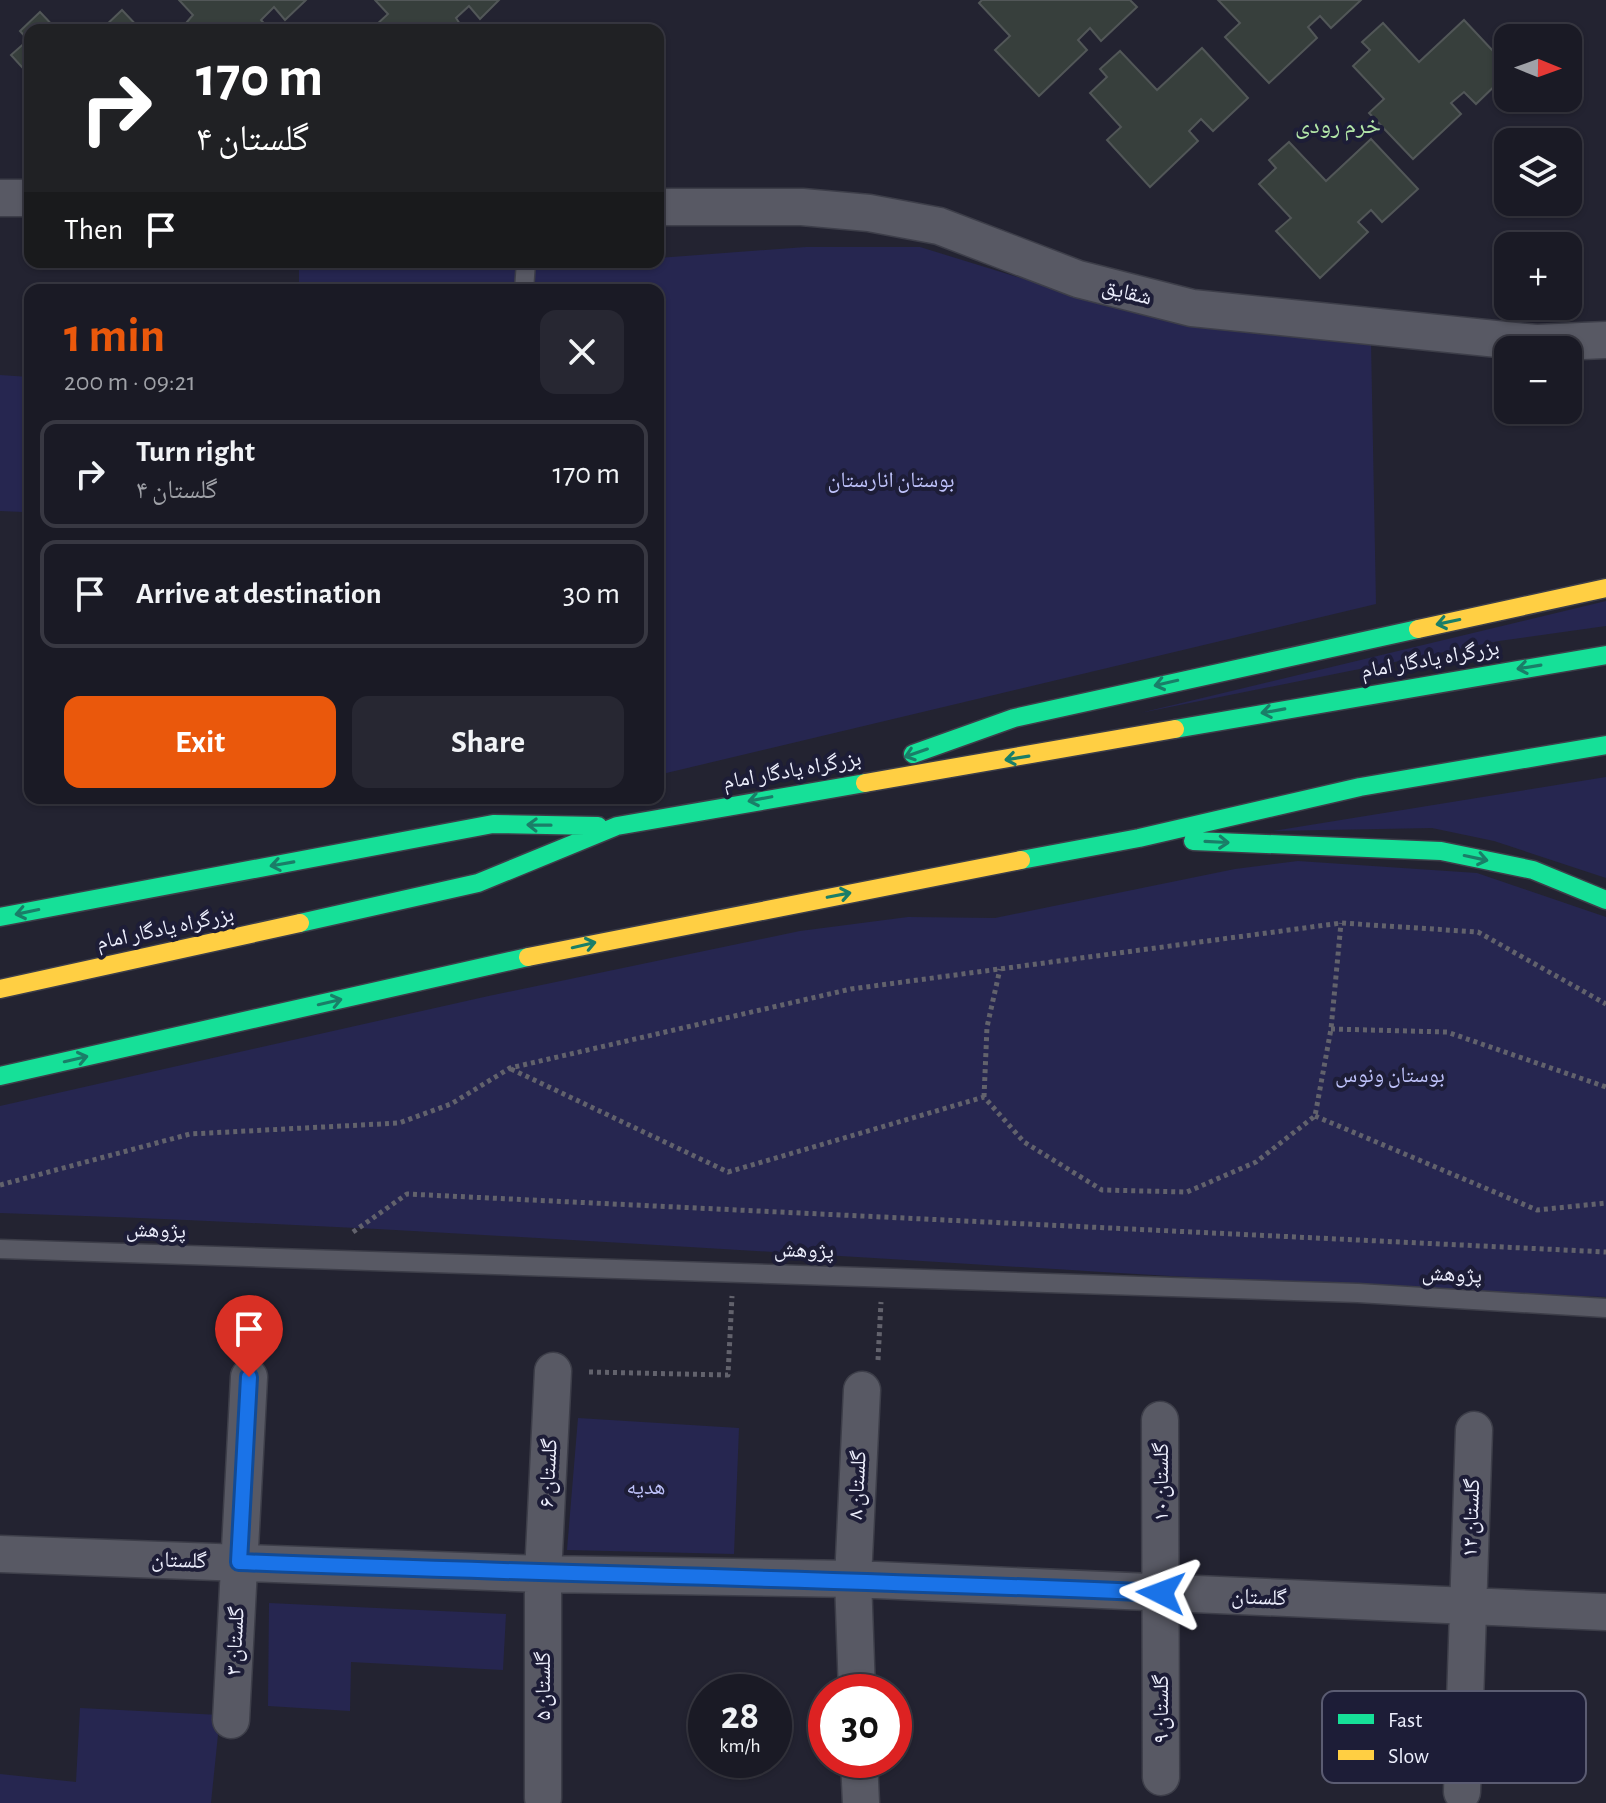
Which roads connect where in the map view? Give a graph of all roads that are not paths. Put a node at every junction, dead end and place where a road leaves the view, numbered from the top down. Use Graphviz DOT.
graph roads {
  1 [pos="0,198"];
  2 [pos="24,198"];
  3 [pos="664,207"];
  4 [pos="1606,340"];
  5 [pos="1606,588"];
  6 [pos="1606,655"];
  7 [pos="1606,745"];
  8 [pos="811,790"];
  9 [pos="617,826"];
  10 [pos="1139,838"];
  11 [pos="1606,900"];
  12 [pos="0,917"];
  13 [pos="0,989"];
  14 [pos="0,1076"];
  15 [pos="0,1249"];
  16 [pos="1606,1308"];
  17 [pos="553,1371"];
  18 [pos="249,1377"];
  19 [pos="862,1390"];
  20 [pos="1160,1420"];
  21 [pos="1474,1430"];
  22 [pos="0,1554"];
  23 [pos="239,1562"];
  24 [pos="543,1574"];
  25 [pos="853,1579"];
  26 [pos="1161,1593"];
  27 [pos="1468,1606"];
  28 [pos="1606,1612"];
  29 [pos="856,1674"];
  30 [pos="1465,1691"];
  31 [pos="231,1720"];
  32 [pos="1161,1777"];
  33 [pos="860,1778"];
  34 [pos="1462,1783"];
  35 [pos="1462,1792"];
  36 [pos="543,1798"];
  37 [pos="861,1803"];
  1 -- 2 [label="street"];
  3 -- 4 [label="street, شقایق"];
  5 -- 8 [label="highway, one-way"];
  6 -- 8 [label="highway, بزرگراه یادگار امام, one-way"];
  7 -- 10 [label="highway"];
  8 -- 9 [label="highway, بزرگراه یادگار امام, one-way"];
  9 -- 12 [label="highway, one-way"];
  9 -- 13 [label="highway, بزرگراه یادگار امام"];
  10 -- 11 [label="highway, one-way"];
  14 -- 10 [label="highway, one-way"];
  15 -- 16 [label="lane, پژوهش"];
  17 -- 24 [label="street, گلستان ۶"];
  18 -- 23 [label="street, گلستان ۳"];
  19 -- 25 [label="street, گلستان ۸"];
  20 -- 26 [label="street, گلستان ۱۰"];
  21 -- 27 [label="street, گلستان ۱۲"];
  22 -- 23 [label="street, گلستان"];
  23 -- 24 [label="street, گلستان"];
  23 -- 31 [label="street, گلستان ۳"];
  24 -- 25 [label="street, گلستان"];
  24 -- 36 [label="street, گلستان ۵"];
  25 -- 26 [label="street, گلستان"];
  25 -- 29 [label="street, گلستان ۸"];
  26 -- 27 [label="street, گلستان"];
  26 -- 32 [label="street, گلستان ۹"];
  27 -- 28 [label="street, گلستان"];
  27 -- 30 [label="street, گلستان ۱۲"];
  33 -- 37 [label="street"];
  34 -- 35 [label="street, گلستان ۱۲"];
}
